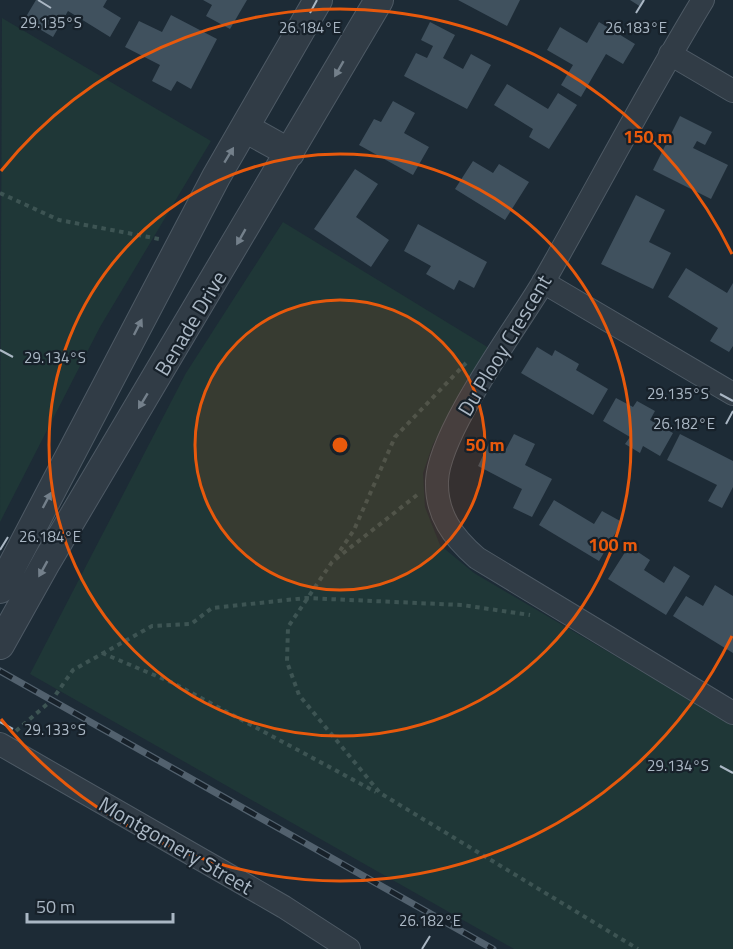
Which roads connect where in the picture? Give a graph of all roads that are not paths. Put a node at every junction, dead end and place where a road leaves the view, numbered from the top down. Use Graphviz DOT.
graph roads {
  1 [pos="318,0"];
  2 [pos="380,0"];
  3 [pos="703,0"];
  4 [pos="670,54"];
  5 [pos="733,91"];
  6 [pos="245,128"];
  7 [pos="290,153"];
  8 [pos="543,282"];
  9 [pos="733,394"];
  10 [pos="0,589"];
  11 [pos="4,638"];
  12 [pos="733,713"];
  13 [pos="0,744"];
  14 [pos="349,949"];
  1 -- 6 [label="street, Benade Drive"];
  2 -- 7 [label="street, Benade Drive, one-way"];
  3 -- 4 [label="street, Du Plooy Crescent"];
  4 -- 5 [label="street"];
  4 -- 8 [label="street, Du Plooy Crescent"];
  6 -- 7 [label="street"];
  10 -- 6 [label="street, Benade Drive, one-way"];
  7 -- 11 [label="street, Benade Drive, one-way"];
  8 -- 9 [label="street"];
  8 -- 12 [label="street, Du Plooy Crescent"];
  13 -- 14 [label="street, Montgomery Street"];
}
